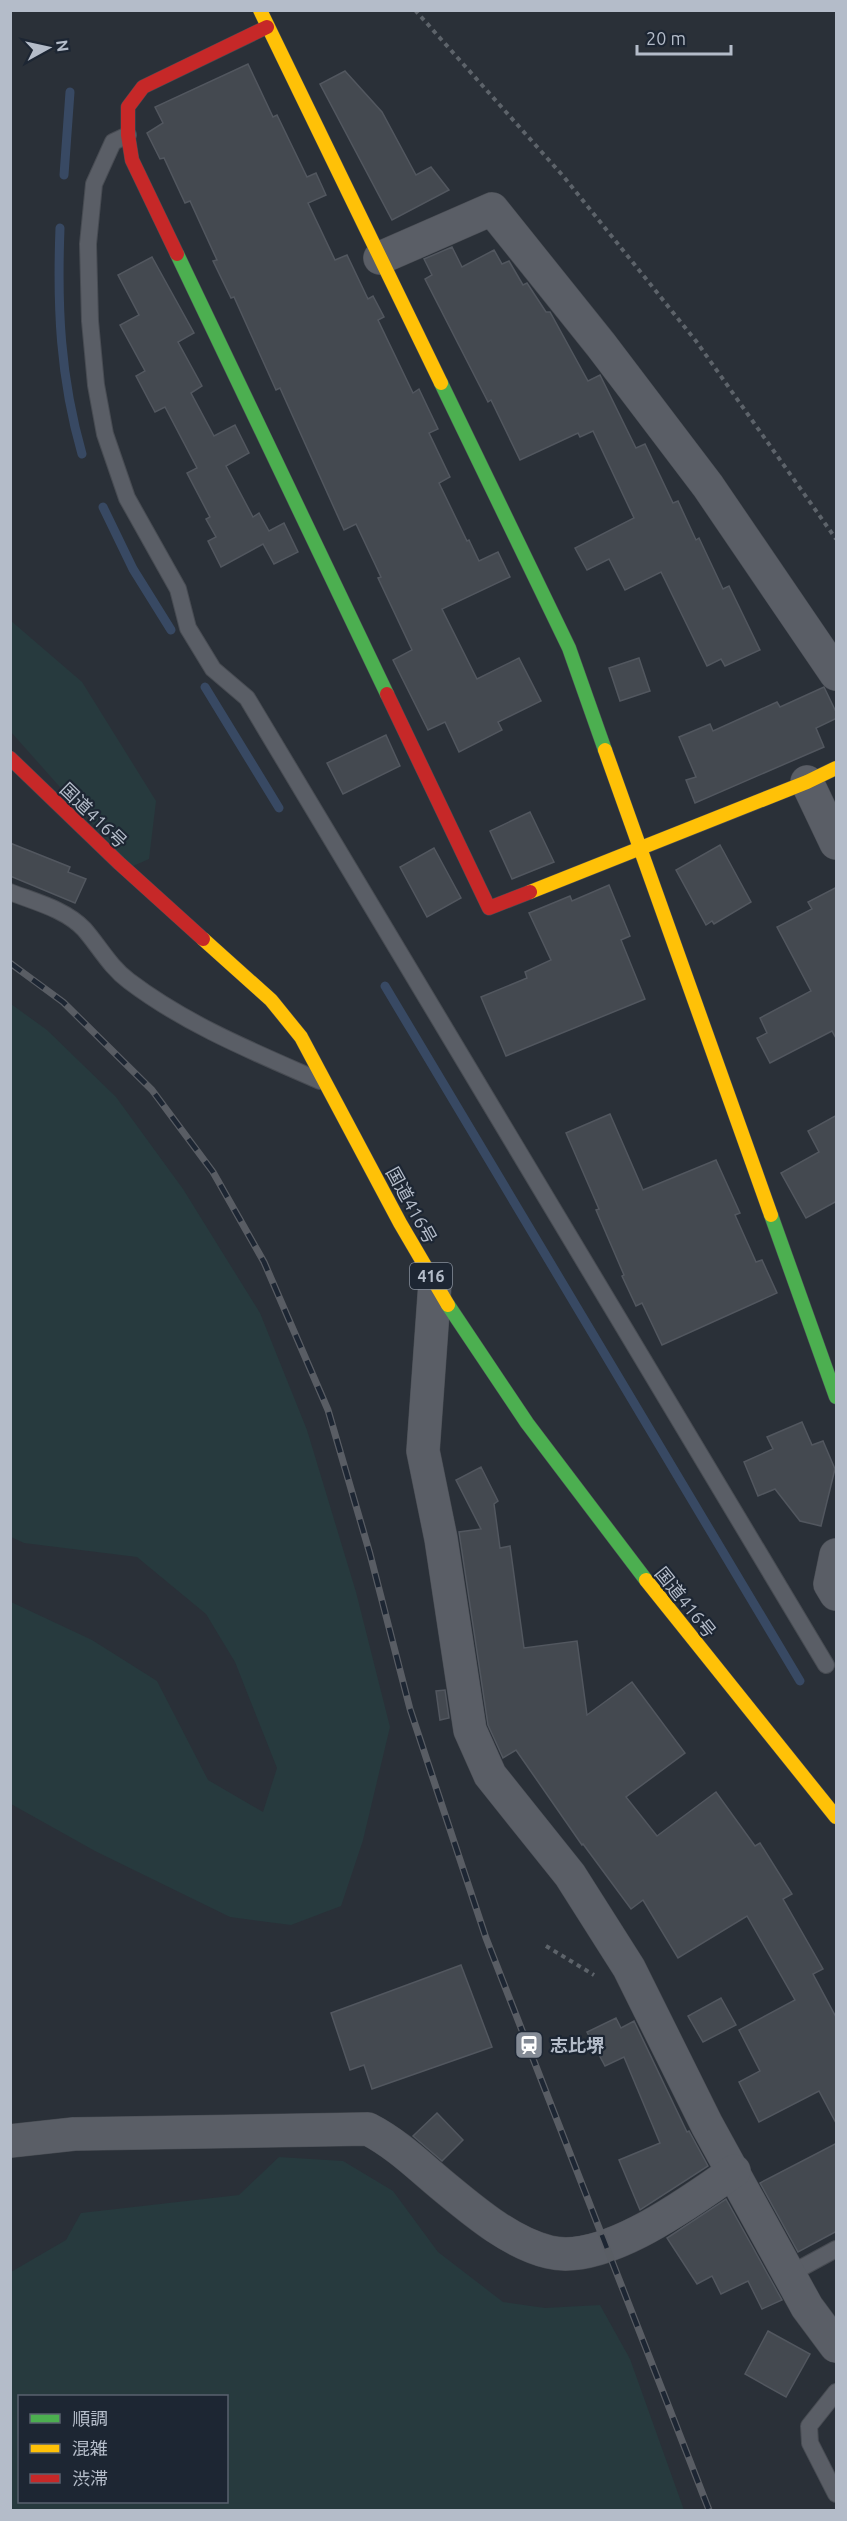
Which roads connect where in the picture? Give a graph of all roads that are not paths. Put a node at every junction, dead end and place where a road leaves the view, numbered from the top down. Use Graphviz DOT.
graph roads {
  1 [pos="260,10"];
  2 [pos="267,27"];
  3 [pos="128,135"];
  4 [pos="380,258"];
  5 [pos="837,674"];
  6 [pos="10,758"];
  7 [pos="837,768"];
  8 [pos="807,782"];
  9 [pos="837,843"];
  10 [pos="640,848"];
  11 [pos="10,892"];
  12 [pos="326,1084"];
  13 [pos="435,1283"];
  14 [pos="829,1355"];
  15 [pos="837,1397"];
  16 [pos="837,1555"];
  17 [pos="837,1594"];
  18 [pos="826,1665"];
  19 [pos="837,1816"];
  20 [pos="10,2141"];
  21 [pos="734,2171"];
  22 [pos="837,2249"];
  23 [pos="790,2274"];
  24 [pos="837,2346"];
  25 [pos="837,2392"];
  26 [pos="837,2494"];
  1 -- 2 [label="main road"];
  2 -- 3 [label="main road"];
  2 -- 4 [label="main road"];
  3 -- 10 [label="main road"];
  3 -- 18 [label="lane"];
  4 -- 5 [label="street"];
  4 -- 10 [label="main road"];
  6 -- 12 [label="main road, 国道416号 / 416"];
  7 -- 8 [label="main road"];
  8 -- 9 [label="street"];
  8 -- 10 [label="main road"];
  10 -- 14 [label="main road"];
  11 -- 12 [label="lane"];
  12 -- 13 [label="main road, 国道416号 / 416"];
  13 -- 19 [label="main road, 国道416号 / 416"];
  13 -- 21 [label="street"];
  14 -- 15 [label="main road"];
  16 -- 17 [label="street"];
  20 -- 21 [label="street"];
  21 -- 23 [label="street"];
  22 -- 23 [label="lane"];
  23 -- 24 [label="street"];
  25 -- 26 [label="lane"];
}
